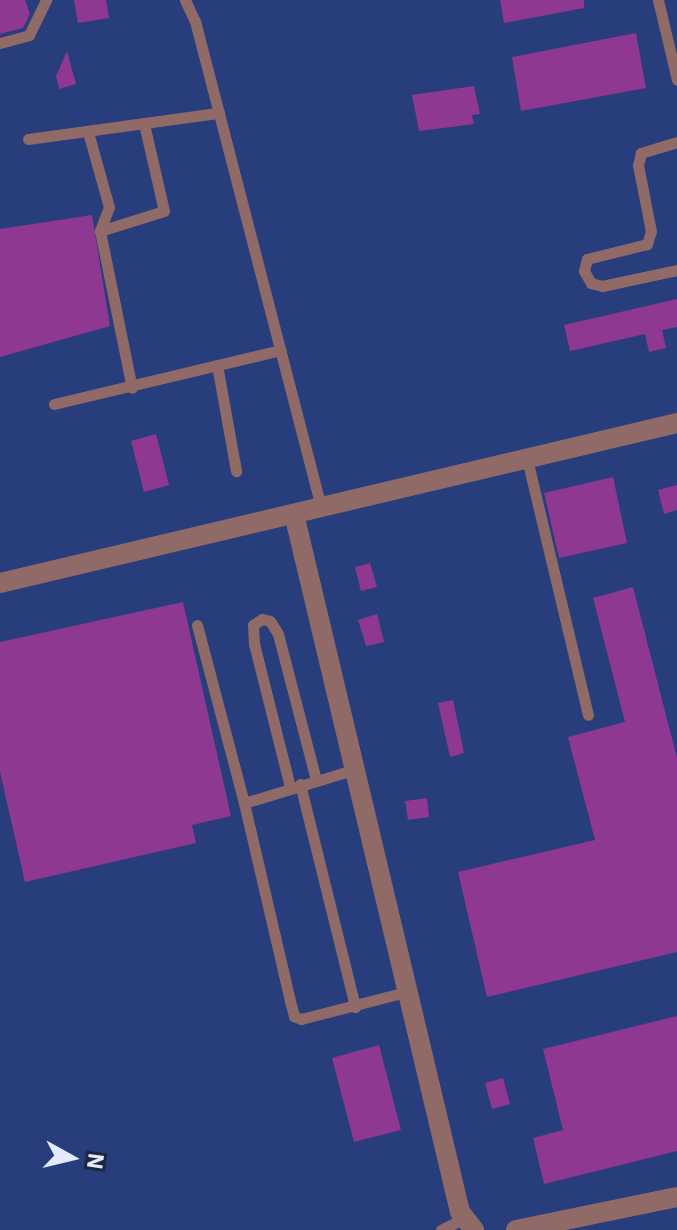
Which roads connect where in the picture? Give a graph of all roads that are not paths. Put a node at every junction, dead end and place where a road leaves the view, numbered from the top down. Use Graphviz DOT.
graph roads {
  1 [pos="46,0"];
  2 [pos="185,0"];
  3 [pos="658,0"];
  4 [pos="0,43"];
  5 [pos="677,80"];
  6 [pos="219,113"];
  7 [pos="144,124"];
  8 [pos="88,132"];
  9 [pos="28,139"];
  10 [pos="677,142"];
  11 [pos="100,231"];
  12 [pos="677,270"];
  13 [pos="281,350"];
  14 [pos="217,365"];
  15 [pos="132,388"];
  16 [pos="54,404"];
  17 [pos="677,423"];
  18 [pos="527,459"];
  19 [pos="236,471"];
  20 [pos="321,507"];
  21 [pos="294,514"];
  22 [pos="0,583"];
  23 [pos="197,625"];
  24 [pos="588,715"];
  25 [pos="356,769"];
  26 [pos="316,780"];
  27 [pos="295,786"];
  28 [pos="244,803"];
  29 [pos="409,991"];
  30 [pos="355,1007"];
  31 [pos="677,1197"];
  32 [pos="470,1224"];
  33 [pos="441,1230"];
  34 [pos="516,1230"];
  1 -- 4 [label="lane"];
  2 -- 6 [label="lane"];
  3 -- 5 [label="lane"];
  6 -- 7 [label="lane"];
  6 -- 13 [label="lane"];
  7 -- 8 [label="lane"];
  7 -- 11 [label="lane"];
  8 -- 9 [label="lane"];
  8 -- 11 [label="lane"];
  10 -- 12 [label="lane"];
  11 -- 15 [label="lane"];
  13 -- 14 [label="lane"];
  13 -- 20 [label="lane"];
  14 -- 15 [label="lane"];
  14 -- 19 [label="lane"];
  15 -- 16 [label="lane"];
  17 -- 18 [label="street"];
  18 -- 20 [label="street"];
  18 -- 24 [label="lane"];
  20 -- 21 [label="street"];
  21 -- 22 [label="street"];
  21 -- 25 [label="street"];
  23 -- 28 [label="lane"];
  25 -- 26 [label="lane"];
  25 -- 29 [label="street"];
  26 -- 27 [label="lane"];
  26 -- 27 [label="lane"];
  27 -- 28 [label="lane"];
  27 -- 30 [label="lane"];
  28 -- 30 [label="lane"];
  29 -- 30 [label="lane"];
  29 -- 32 [label="street"];
  31 -- 34 [label="street"];
  32 -- 33 [label="lane"];
}
